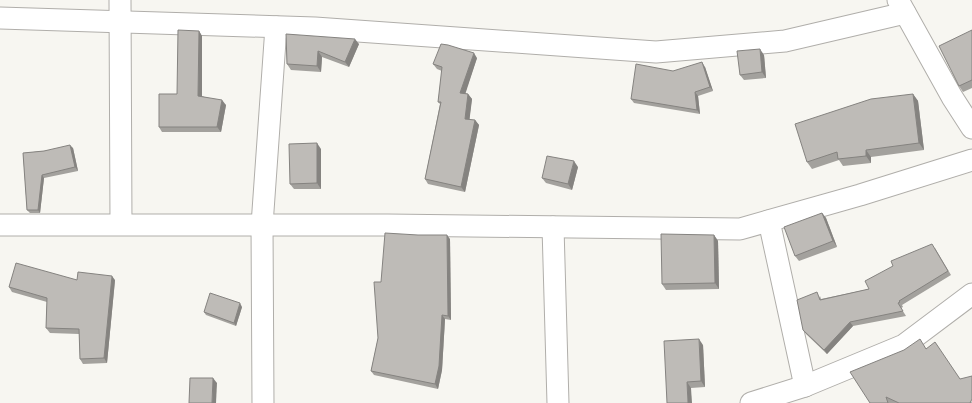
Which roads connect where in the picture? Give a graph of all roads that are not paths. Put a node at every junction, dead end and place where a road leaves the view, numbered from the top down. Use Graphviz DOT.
graph roads {
  1 [pos="120,0"];
  2 [pos="901,7"];
  3 [pos="0,18"];
  4 [pos="119,22"];
  5 [pos="276,26"];
  6 [pos="972,128"];
  7 [pos="972,160"];
  8 [pos="769,221"];
  9 [pos="121,224"];
  10 [pos="0,225"];
  11 [pos="262,225"];
  12 [pos="553,227"];
  13 [pos="972,294"];
  14 [pos="805,386"];
  15 [pos="263,403"];
  16 [pos="558,403"];
  17 [pos="751,403"];
  1 -- 4 [label="street"];
  2 -- 5 [label="street"];
  2 -- 6 [label="street"];
  3 -- 4 [label="street"];
  4 -- 5 [label="street"];
  4 -- 9 [label="street"];
  5 -- 11 [label="street"];
  7 -- 8 [label="street"];
  8 -- 12 [label="street"];
  8 -- 14 [label="street"];
  9 -- 10 [label="street"];
  9 -- 11 [label="street"];
  11 -- 12 [label="street"];
  11 -- 15 [label="street"];
  12 -- 16 [label="street"];
  13 -- 14 [label="street"];
  14 -- 17 [label="street"];
}
